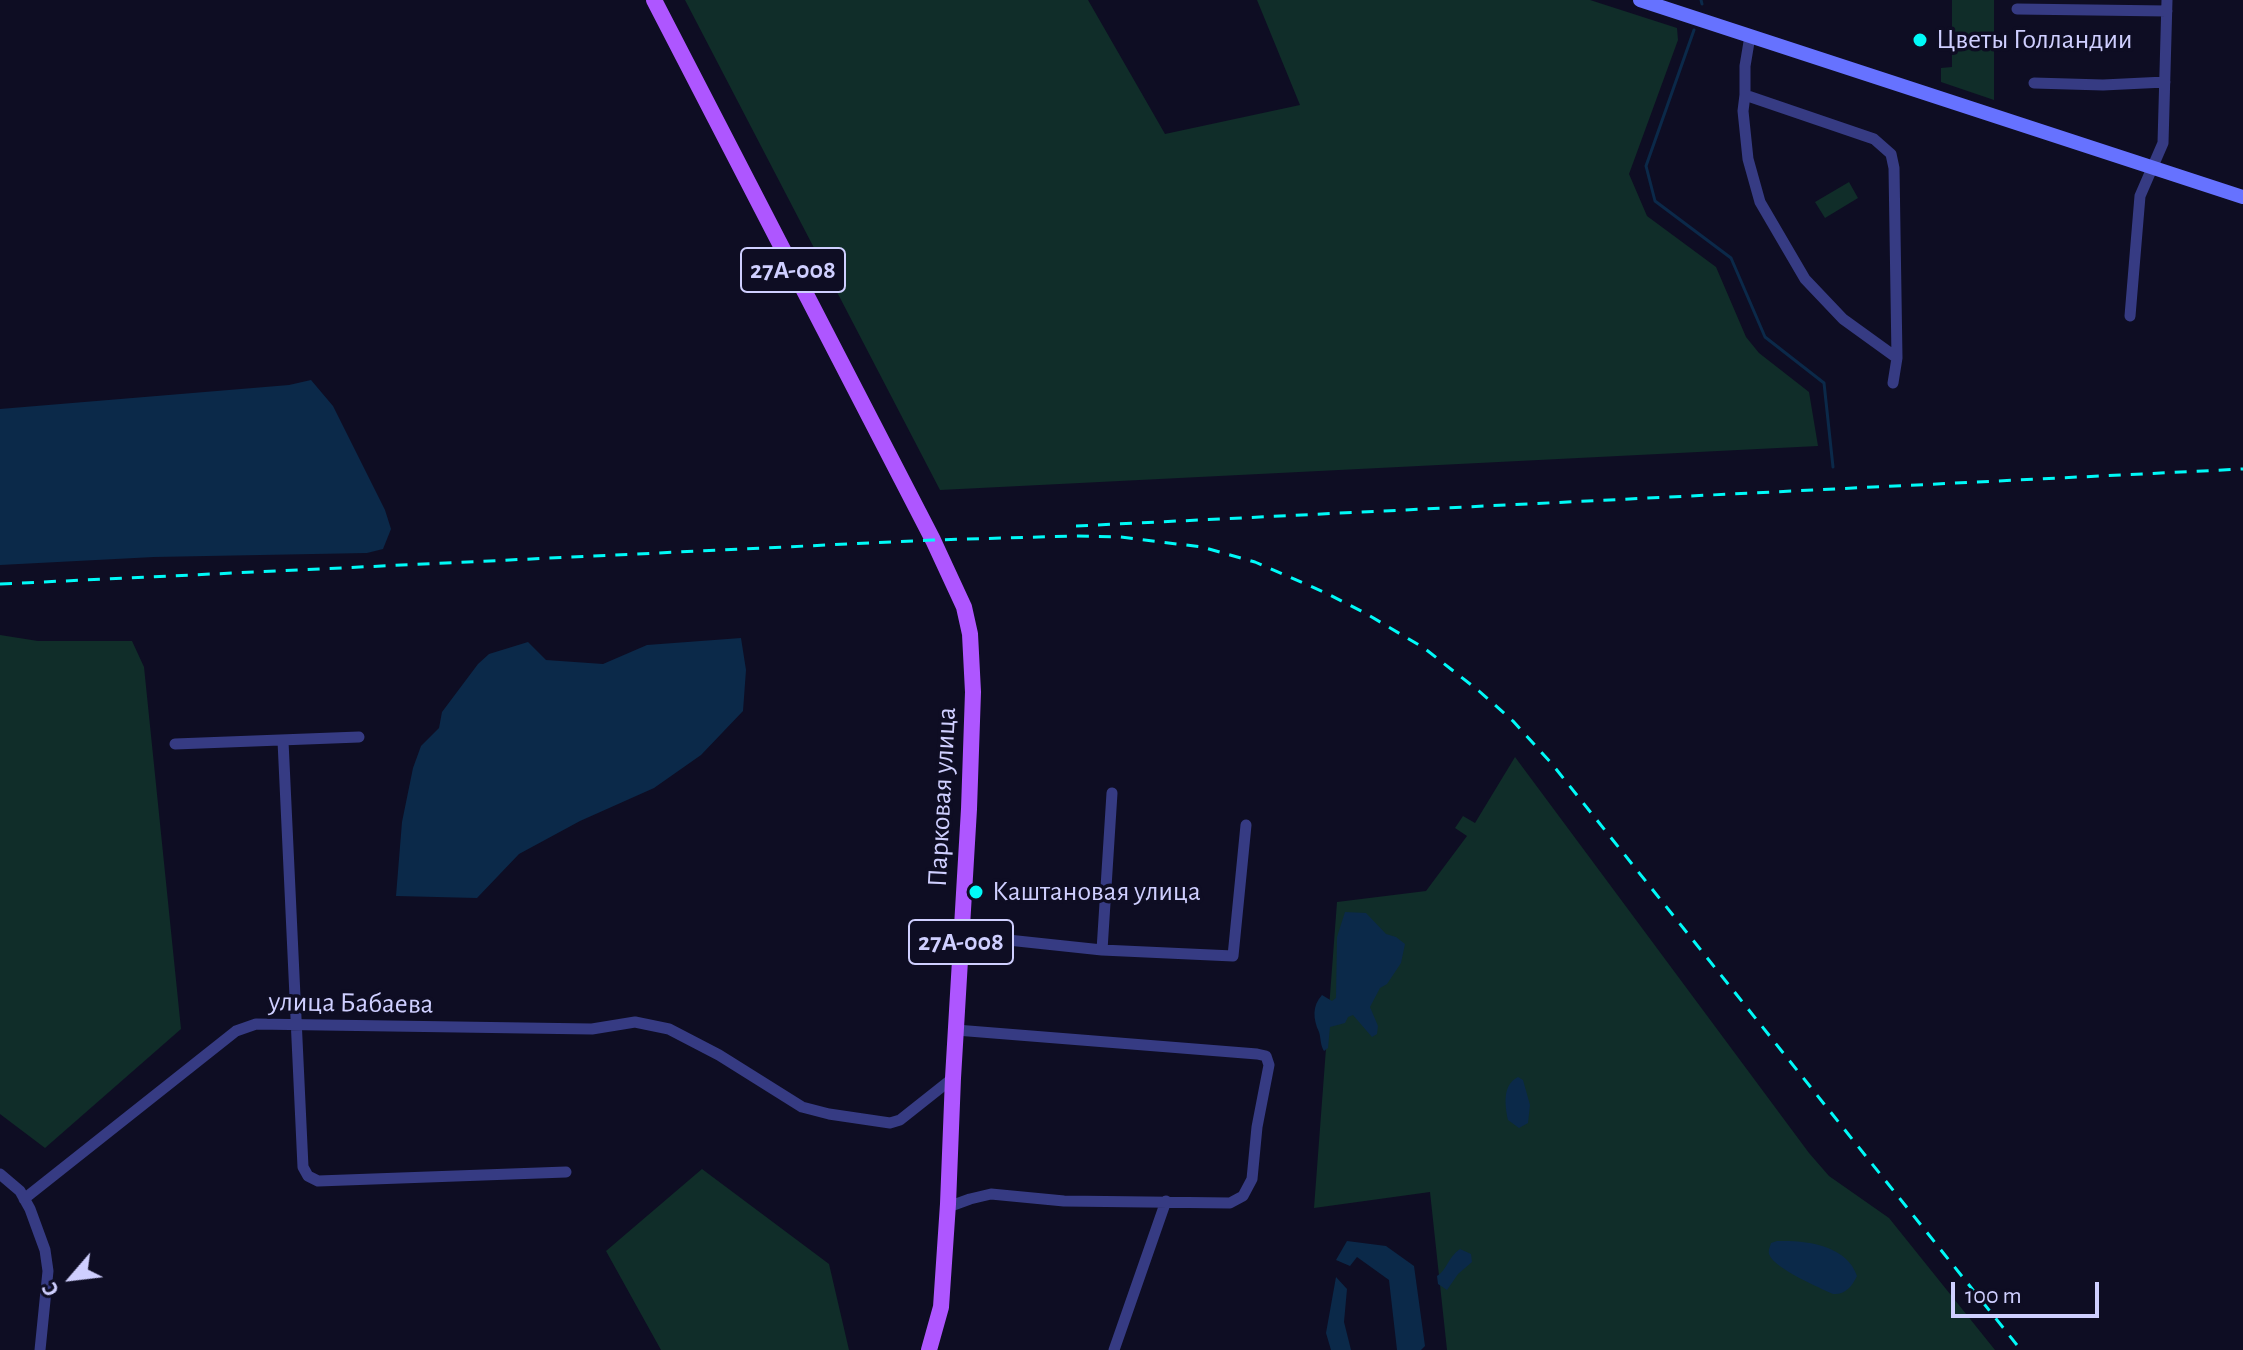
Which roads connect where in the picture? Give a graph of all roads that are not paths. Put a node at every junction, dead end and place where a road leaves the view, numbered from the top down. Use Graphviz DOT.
graph roads {
  1 [pos="654,0"];
  2 [pos="1640,0"];
  3 [pos="2167,6"];
  4 [pos="2017,9"];
  5 [pos="1750,36"];
  6 [pos="2165,82"];
  7 [pos="2034,83"];
  8 [pos="1745,95"];
  9 [pos="2152,169"];
  10 [pos="2243,197"];
  11 [pos="2130,316"];
  12 [pos="1897,358"];
  13 [pos="1893,383"];
  14 [pos="359,737"];
  15 [pos="283,741"];
  16 [pos="175,744"];
  17 [pos="1112,793"];
  18 [pos="1246,825"];
  19 [pos="961,935"];
  20 [pos="1102,950"];
  21 [pos="297,1026"];
  22 [pos="956,1030"];
  23 [pos="953,1078"];
  24 [pos="566,1172"];
  25 [pos="0,1174"];
  26 [pos="24,1199"];
  27 [pos="1166,1201"];
  28 [pos="948,1207"];
  29 [pos="40,1350"];
  30 [pos="929,1350"];
  31 [pos="1114,1350"];
  1 -- 19 [label="main road, Парковая улица / 27А-008"];
  2 -- 5 [label="street"];
  3 -- 4 [label="street"];
  3 -- 6 [label="street"];
  5 -- 8 [label="street"];
  5 -- 9 [label="street"];
  6 -- 7 [label="street"];
  6 -- 9 [label="street"];
  8 -- 12 [label="street"];
  8 -- 12 [label="street"];
  9 -- 10 [label="street"];
  9 -- 11 [label="street"];
  12 -- 13 [label="street"];
  14 -- 15 [label="street"];
  15 -- 16 [label="street"];
  15 -- 21 [label="street"];
  17 -- 20 [label="street"];
  18 -- 20 [label="street"];
  19 -- 20 [label="street"];
  19 -- 22 [label="main road, Парковая улица / 27А-008"];
  21 -- 23 [label="street, улица Бабаева"];
  21 -- 24 [label="street"];
  21 -- 26 [label="street, улица Бабаева"];
  22 -- 23 [label="main road, Парковая улица / 27А-008"];
  22 -- 27 [label="street"];
  23 -- 28 [label="main road, Парковая улица / 27А-008"];
  25 -- 26 [label="street"];
  26 -- 29 [label="street"];
  27 -- 28 [label="street"];
  27 -- 31 [label="street"];
  28 -- 30 [label="main road, Парковая улица / 27А-008"];
}
